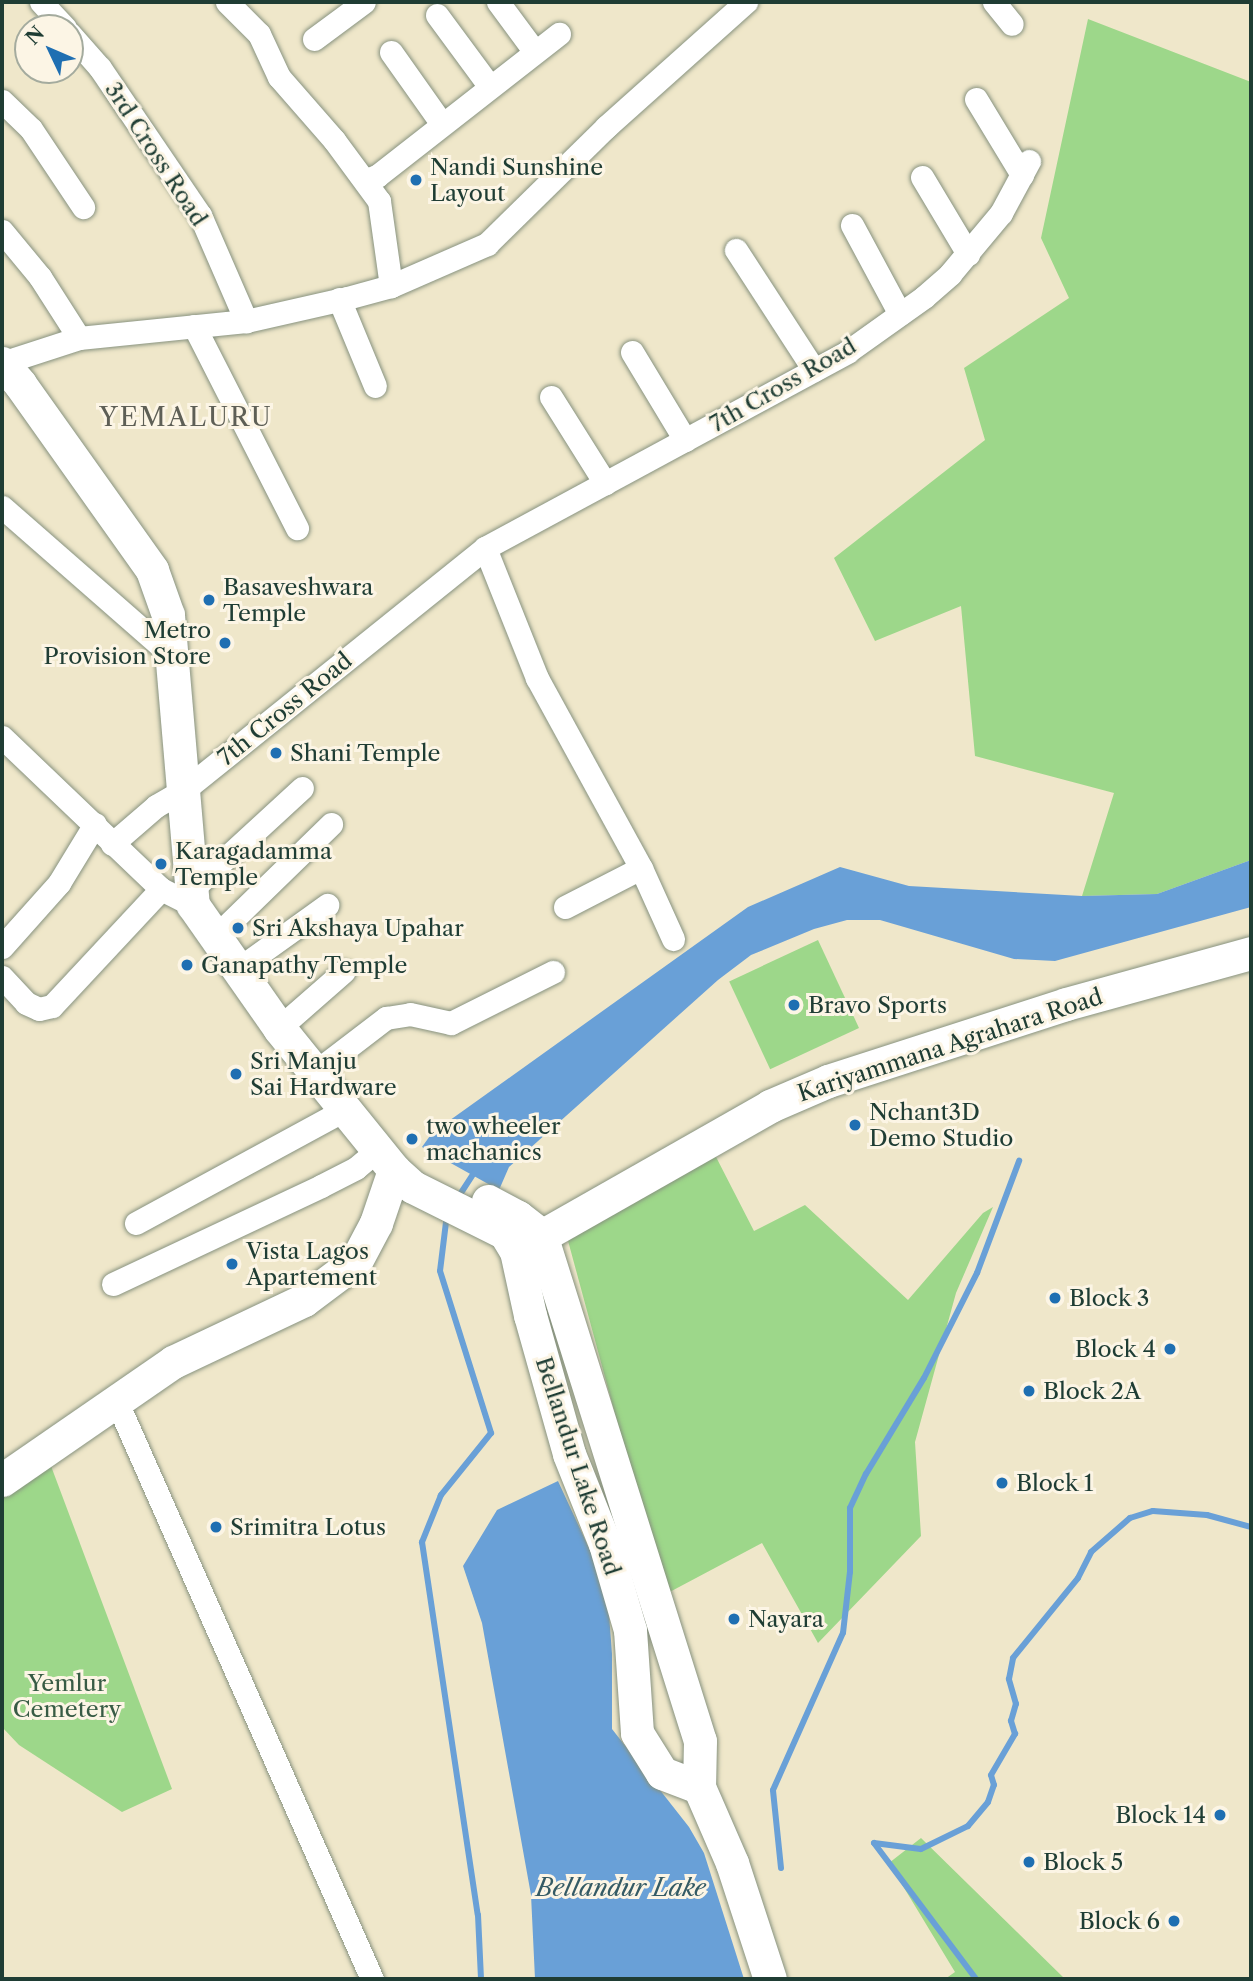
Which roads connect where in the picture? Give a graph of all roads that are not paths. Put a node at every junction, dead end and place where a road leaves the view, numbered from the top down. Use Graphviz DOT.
graph roads {
  1 [pos="227,2"];
  2 [pos="365,2"];
  3 [pos="498,2"];
  4 [pos="746,2"];
  5 [pos="994,2"];
  6 [pos="437,15"];
  7 [pos="1012,23"];
  8 [pos="559,34"];
  9 [pos="314,39"];
  10 [pos="84,50"];
  11 [pos="391,52"];
  12 [pos="535,52"];
  13 [pos="490,87"];
  14 [pos="976,99"];
  15 [pos="2,101"];
  16 [pos="442,124"];
  17 [pos="922,177"];
  18 [pos="366,180"];
  19 [pos="83,207"];
  20 [pos="852,225"];
  21 [pos="8,239"];
  22 [pos="736,250"];
  23 [pos="968,254"];
  24 [pos="391,286"];
  25 [pos="339,299"];
  26 [pos="900,314"];
  27 [pos="246,321"];
  28 [pos="194,326"];
  29 [pos="79,338"];
  30 [pos="632,352"];
  31 [pos="2,363"];
  32 [pos="814,370"];
  33 [pos="375,386"];
  34 [pos="551,397"];
  35 [pos="685,440"];
  36 [pos="605,483"];
  37 [pos="2,507"];
  38 [pos="298,528"];
  39 [pos="485,548"];
  40 [pos="172,656"];
  41 [pos="2,737"];
  42 [pos="302,788"];
  43 [pos="184,790"];
  44 [pos="94,824"];
  45 [pos="331,824"];
  46 [pos="112,844"];
  47 [pos="641,868"];
  48 [pos="181,895"];
  49 [pos="327,905"];
  50 [pos="565,907"];
  51 [pos="215,937"];
  52 [pos="673,939"];
  53 [pos="2,947"];
  54 [pos="1251,953"];
  55 [pos="237,969"];
  56 [pos="344,971"];
  57 [pos="553,972"];
  58 [pos="2,978"];
  59 [pos="279,1028"];
  60 [pos="314,1073"];
  61 [pos="344,1110"];
  62 [pos="402,1171"];
  63 [pos="136,1223"];
  64 [pos="520,1234"];
  65 [pos="114,1284"];
  66 [pos="116,1400"];
  67 [pos="6,1469"];
  68 [pos="699,1787"];
  69 [pos="372,1979"];
  70 [pos="770,1979"];
  1 -- 18 [label="street"];
  2 -- 9 [label="street"];
  3 -- 12 [label="street"];
  4 -- 24 [label="street"];
  5 -- 7 [label="street"];
  6 -- 13 [label="street"];
  8 -- 12 [label="street"];
  10 -- 27 [label="street, 3rd Cross Road"];
  11 -- 16 [label="street"];
  12 -- 13 [label="street"];
  13 -- 16 [label="street"];
  14 -- 23 [label="street, 7th Cross Road"];
  15 -- 19 [label="street"];
  16 -- 18 [label="street"];
  17 -- 23 [label="street"];
  18 -- 24 [label="street"];
  20 -- 26 [label="street"];
  21 -- 29 [label="street"];
  22 -- 32 [label="street"];
  23 -- 26 [label="street, 7th Cross Road"];
  24 -- 25 [label="street"];
  25 -- 27 [label="street"];
  25 -- 33 [label="street"];
  26 -- 32 [label="street, 7th Cross Road"];
  27 -- 28 [label="street"];
  28 -- 29 [label="street"];
  28 -- 38 [label="street"];
  29 -- 31 [label="street"];
  30 -- 35 [label="street"];
  31 -- 40 [label="street"];
  32 -- 35 [label="street, 7th Cross Road"];
  34 -- 36 [label="street"];
  35 -- 36 [label="street, 7th Cross Road"];
  36 -- 39 [label="street, 7th Cross Road"];
  37 -- 40 [label="street"];
  39 -- 43 [label="street, 7th Cross Road"];
  39 -- 47 [label="street"];
  40 -- 43 [label="street"];
  41 -- 44 [label="street"];
  42 -- 48 [label="street"];
  43 -- 46 [label="street, 7th Cross Road"];
  43 -- 48 [label="street"];
  44 -- 46 [label="street"];
  44 -- 53 [label="street"];
  45 -- 51 [label="street"];
  46 -- 48 [label="street"];
  47 -- 50 [label="street"];
  47 -- 52 [label="street"];
  48 -- 51 [label="street"];
  48 -- 58 [label="street"];
  49 -- 55 [label="street"];
  51 -- 55 [label="street"];
  54 -- 64 [label="street, Kariyammana Agrahara Road"];
  55 -- 59 [label="street"];
  56 -- 59 [label="street"];
  57 -- 60 [label="street"];
  59 -- 60 [label="street"];
  60 -- 61 [label="street"];
  61 -- 62 [label="street"];
  61 -- 63 [label="street"];
  62 -- 64 [label="street"];
  62 -- 65 [label="street"];
  62 -- 66 [label="street"];
  64 -- 68 [label="street, Bellandur Lake Road"];
  64 -- 68 [label="street, Bellandur Lake Road"];
  66 -- 67 [label="street"];
  66 -- 69 [label="street"];
  68 -- 70 [label="street, Bellandur Lake Road"];
}
